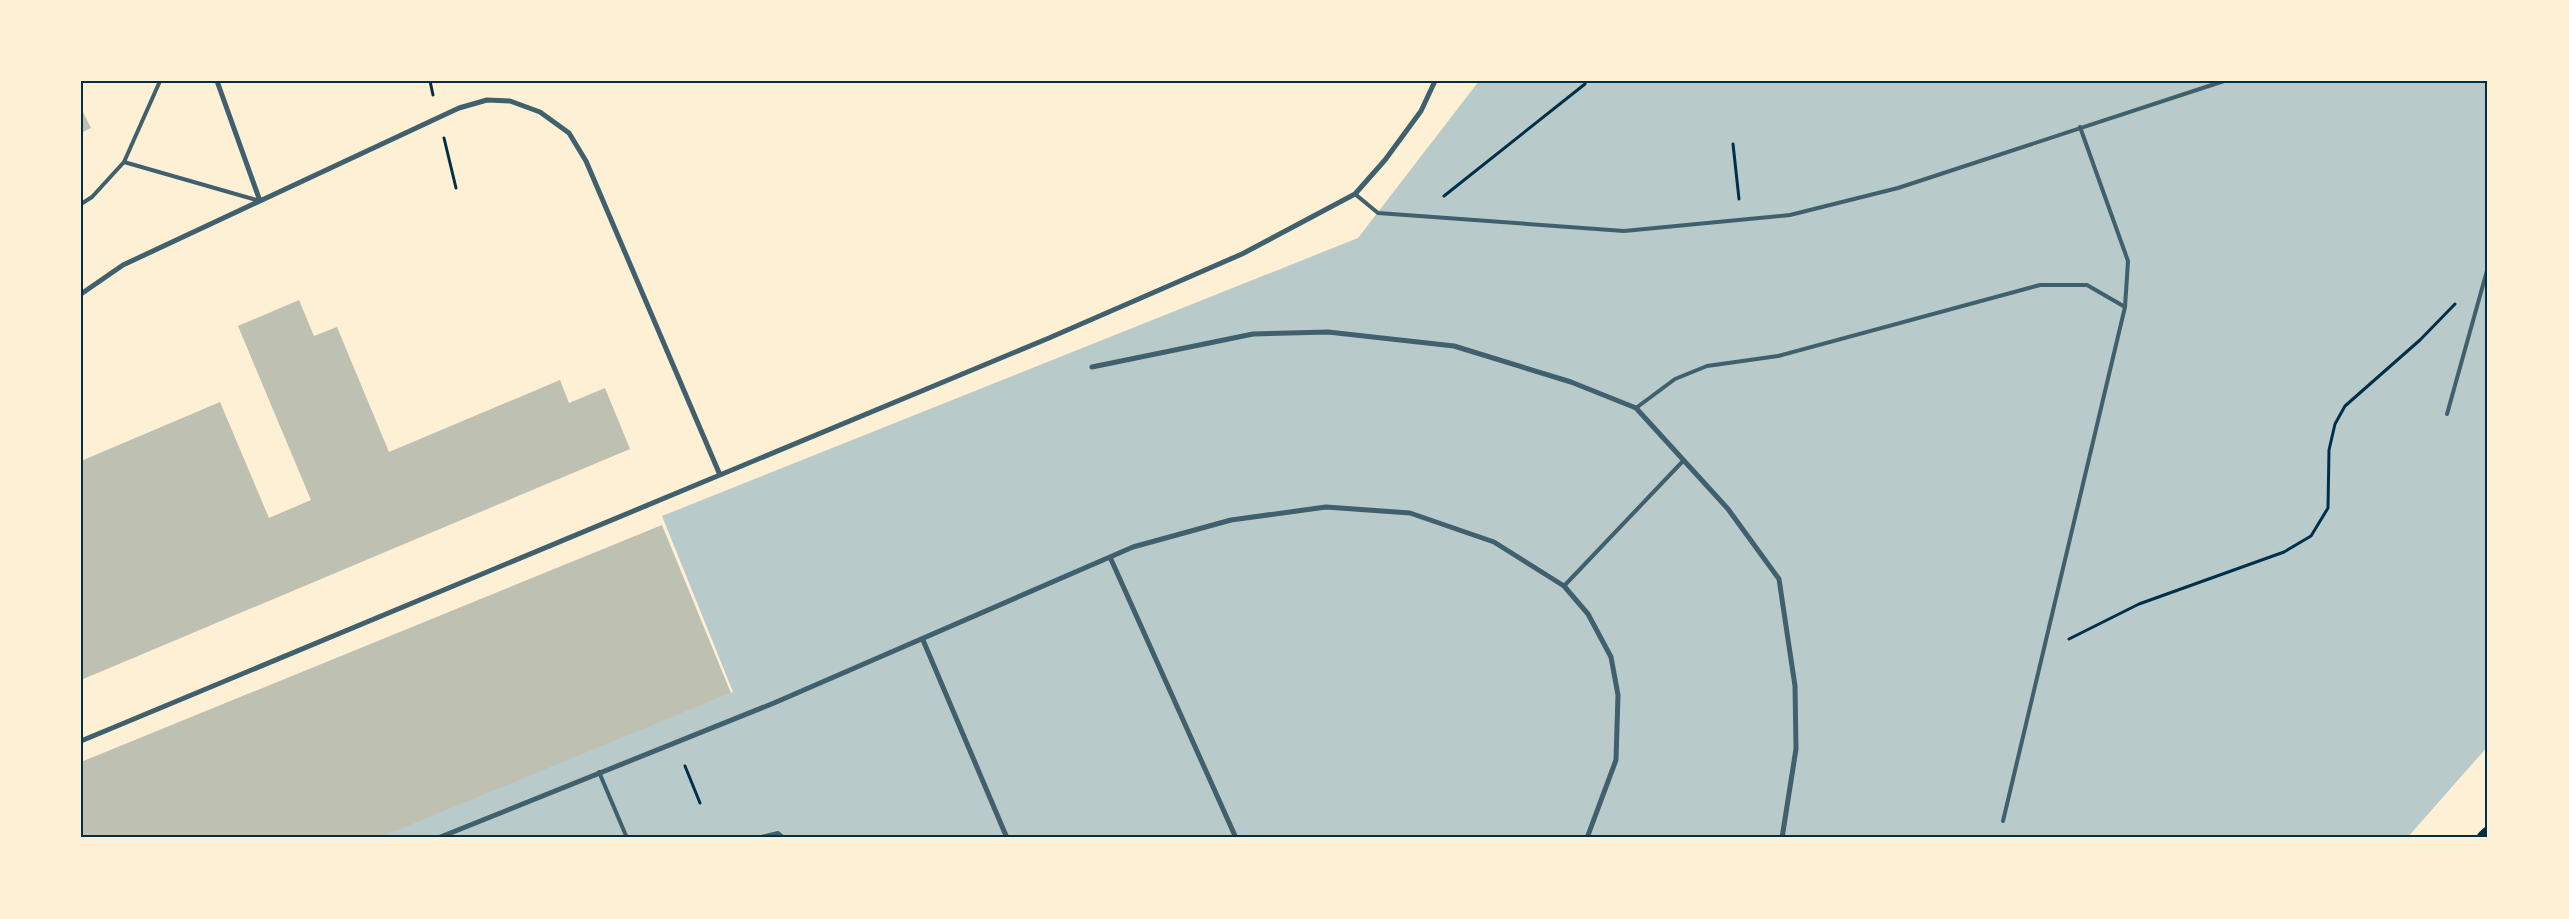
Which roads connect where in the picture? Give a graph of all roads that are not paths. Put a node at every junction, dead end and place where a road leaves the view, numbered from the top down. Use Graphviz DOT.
graph roads {
  1 [pos="160,81"];
  2 [pos="217,81"];
  3 [pos="1435,81"];
  4 [pos="2224,81"];
  5 [pos="2080,127"];
  6 [pos="124,162"];
  7 [pos="1355,194"];
  8 [pos="260,201"];
  9 [pos="81,204"];
  10 [pos="2487,269"];
  11 [pos="81,294"];
  12 [pos="2125,307"];
  13 [pos="1092,367"];
  14 [pos="1636,408"];
  15 [pos="2447,414"];
  16 [pos="1684,461"];
  17 [pos="720,475"];
  18 [pos="1110,557"];
  19 [pos="1564,586"];
  20 [pos="923,640"];
  21 [pos="81,741"];
  22 [pos="599,772"];
  23 [pos="2003,822"];
  24 [pos="2488,834"];
  25 [pos="438,838"];
  26 [pos="627,838"];
  27 [pos="757,838"];
  28 [pos="784,838"];
  29 [pos="1007,838"];
  30 [pos="1236,838"];
  31 [pos="1587,838"];
  32 [pos="1782,838"];
  33 [pos="2484,838"];
  1 -- 6 [label="lane"];
  2 -- 8 [label="street"];
  3 -- 7 [label="street"];
  4 -- 5 [label="lane"];
  5 -- 7 [label="lane"];
  5 -- 12 [label="lane"];
  6 -- 8 [label="lane"];
  6 -- 9 [label="lane"];
  7 -- 17 [label="street"];
  8 -- 11 [label="street"];
  8 -- 17 [label="street"];
  10 -- 15 [label="lane"];
  12 -- 14 [label="lane"];
  12 -- 23 [label="lane"];
  13 -- 14 [label="street"];
  14 -- 16 [label="street"];
  16 -- 19 [label="lane"];
  16 -- 32 [label="street"];
  17 -- 21 [label="street"];
  18 -- 19 [label="street"];
  18 -- 20 [label="street"];
  18 -- 30 [label="street"];
  19 -- 31 [label="street"];
  20 -- 22 [label="street"];
  20 -- 29 [label="street"];
  22 -- 25 [label="street"];
  22 -- 26 [label="lane"];
  24 -- 33 [label="highway"];
  27 -- 28 [label="lane"];
}
